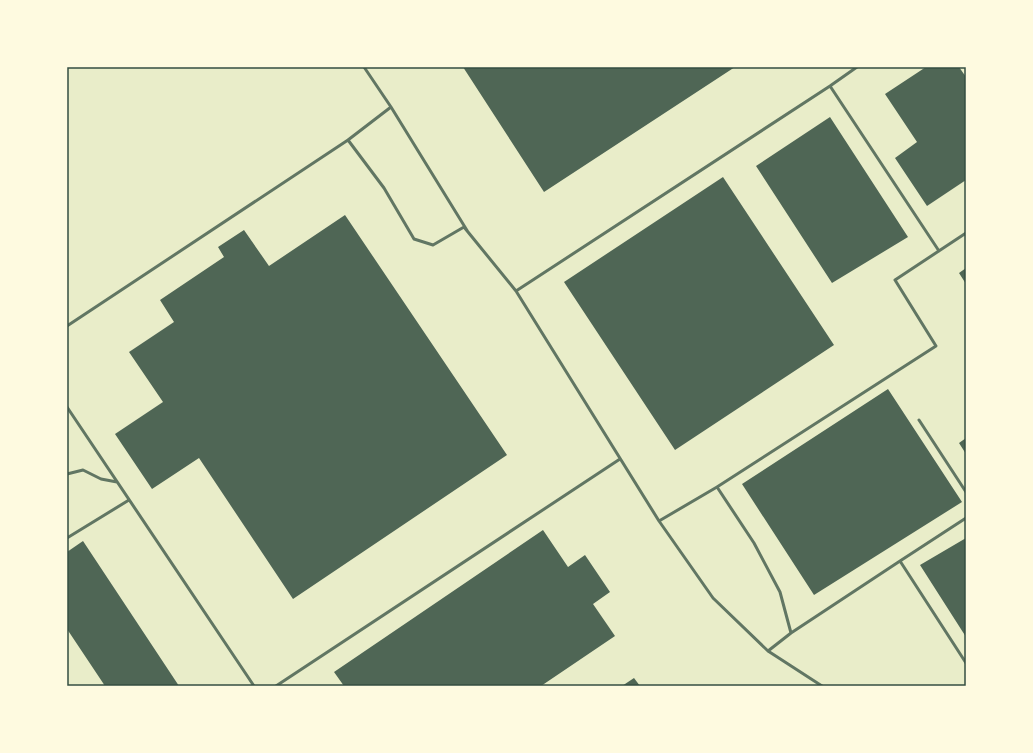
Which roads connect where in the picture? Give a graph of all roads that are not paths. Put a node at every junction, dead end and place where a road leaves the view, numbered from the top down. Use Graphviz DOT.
graph roads {
  1 [pos="364,67"];
  2 [pos="857,67"];
  3 [pos="830,86"];
  4 [pos="391,107"];
  5 [pos="348,140"];
  6 [pos="468,232"];
  7 [pos="966,233"];
  8 [pos="939,251"];
  9 [pos="516,291"];
  10 [pos="67,326"];
  11 [pos="67,407"];
  12 [pos="919,420"];
  13 [pos="620,459"];
  14 [pos="67,474"];
  15 [pos="117,482"];
  16 [pos="717,487"];
  17 [pos="966,492"];
  18 [pos="129,500"];
  19 [pos="966,518"];
  20 [pos="659,521"];
  21 [pos="67,538"];
  22 [pos="900,561"];
  23 [pos="791,633"];
  24 [pos="768,651"];
  25 [pos="966,663"];
  26 [pos="254,686"];
  27 [pos="276,686"];
  28 [pos="822,686"];
  1 -- 4 [label="lane"];
  2 -- 3 [label="lane"];
  3 -- 8 [label="lane"];
  3 -- 9 [label="lane"];
  4 -- 5 [label="lane"];
  4 -- 6 [label="lane"];
  5 -- 6 [label="lane"];
  5 -- 10 [label="lane"];
  6 -- 9 [label="lane"];
  7 -- 8 [label="lane"];
  8 -- 16 [label="lane"];
  9 -- 13 [label="lane"];
  11 -- 15 [label="lane"];
  12 -- 17 [label="lane"];
  13 -- 20 [label="lane"];
  13 -- 27 [label="lane"];
  14 -- 15 [label="lane"];
  15 -- 18 [label="lane"];
  16 -- 20 [label="lane"];
  16 -- 23 [label="lane"];
  18 -- 21 [label="lane"];
  18 -- 26 [label="lane"];
  19 -- 22 [label="lane"];
  20 -- 24 [label="lane"];
  22 -- 23 [label="lane"];
  22 -- 25 [label="lane"];
  23 -- 24 [label="lane"];
  24 -- 28 [label="lane"];
}
